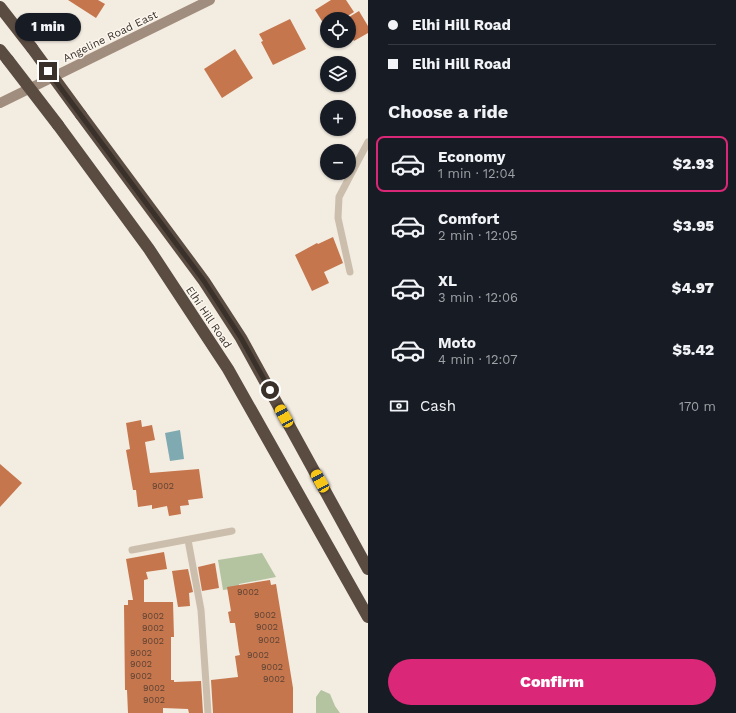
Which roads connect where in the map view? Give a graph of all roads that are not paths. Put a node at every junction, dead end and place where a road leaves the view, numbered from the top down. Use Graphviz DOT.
graph roads {
  1 [pos="210,0"];
  2 [pos="0,7"];
  3 [pos="0,50"];
  4 [pos="0,103"];
  5 [pos="368,142"];
  6 [pos="350,272"];
  7 [pos="232,531"];
  8 [pos="188,540"];
  9 [pos="132,550"];
  10 [pos="368,569"];
  11 [pos="368,617"];
  12 [pos="208,713"];
  1 -- 4 [label="street, Angeline Road East"];
  2 -- 10 [label="highway, Elhi Hill Road, bridge"];
  3 -- 11 [label="highway, Elhi Hill Road, bridge"];
  5 -- 6 [label="lane"];
  7 -- 8 [label="lane"];
  8 -- 9 [label="lane"];
  8 -- 12 [label="lane"];
}
